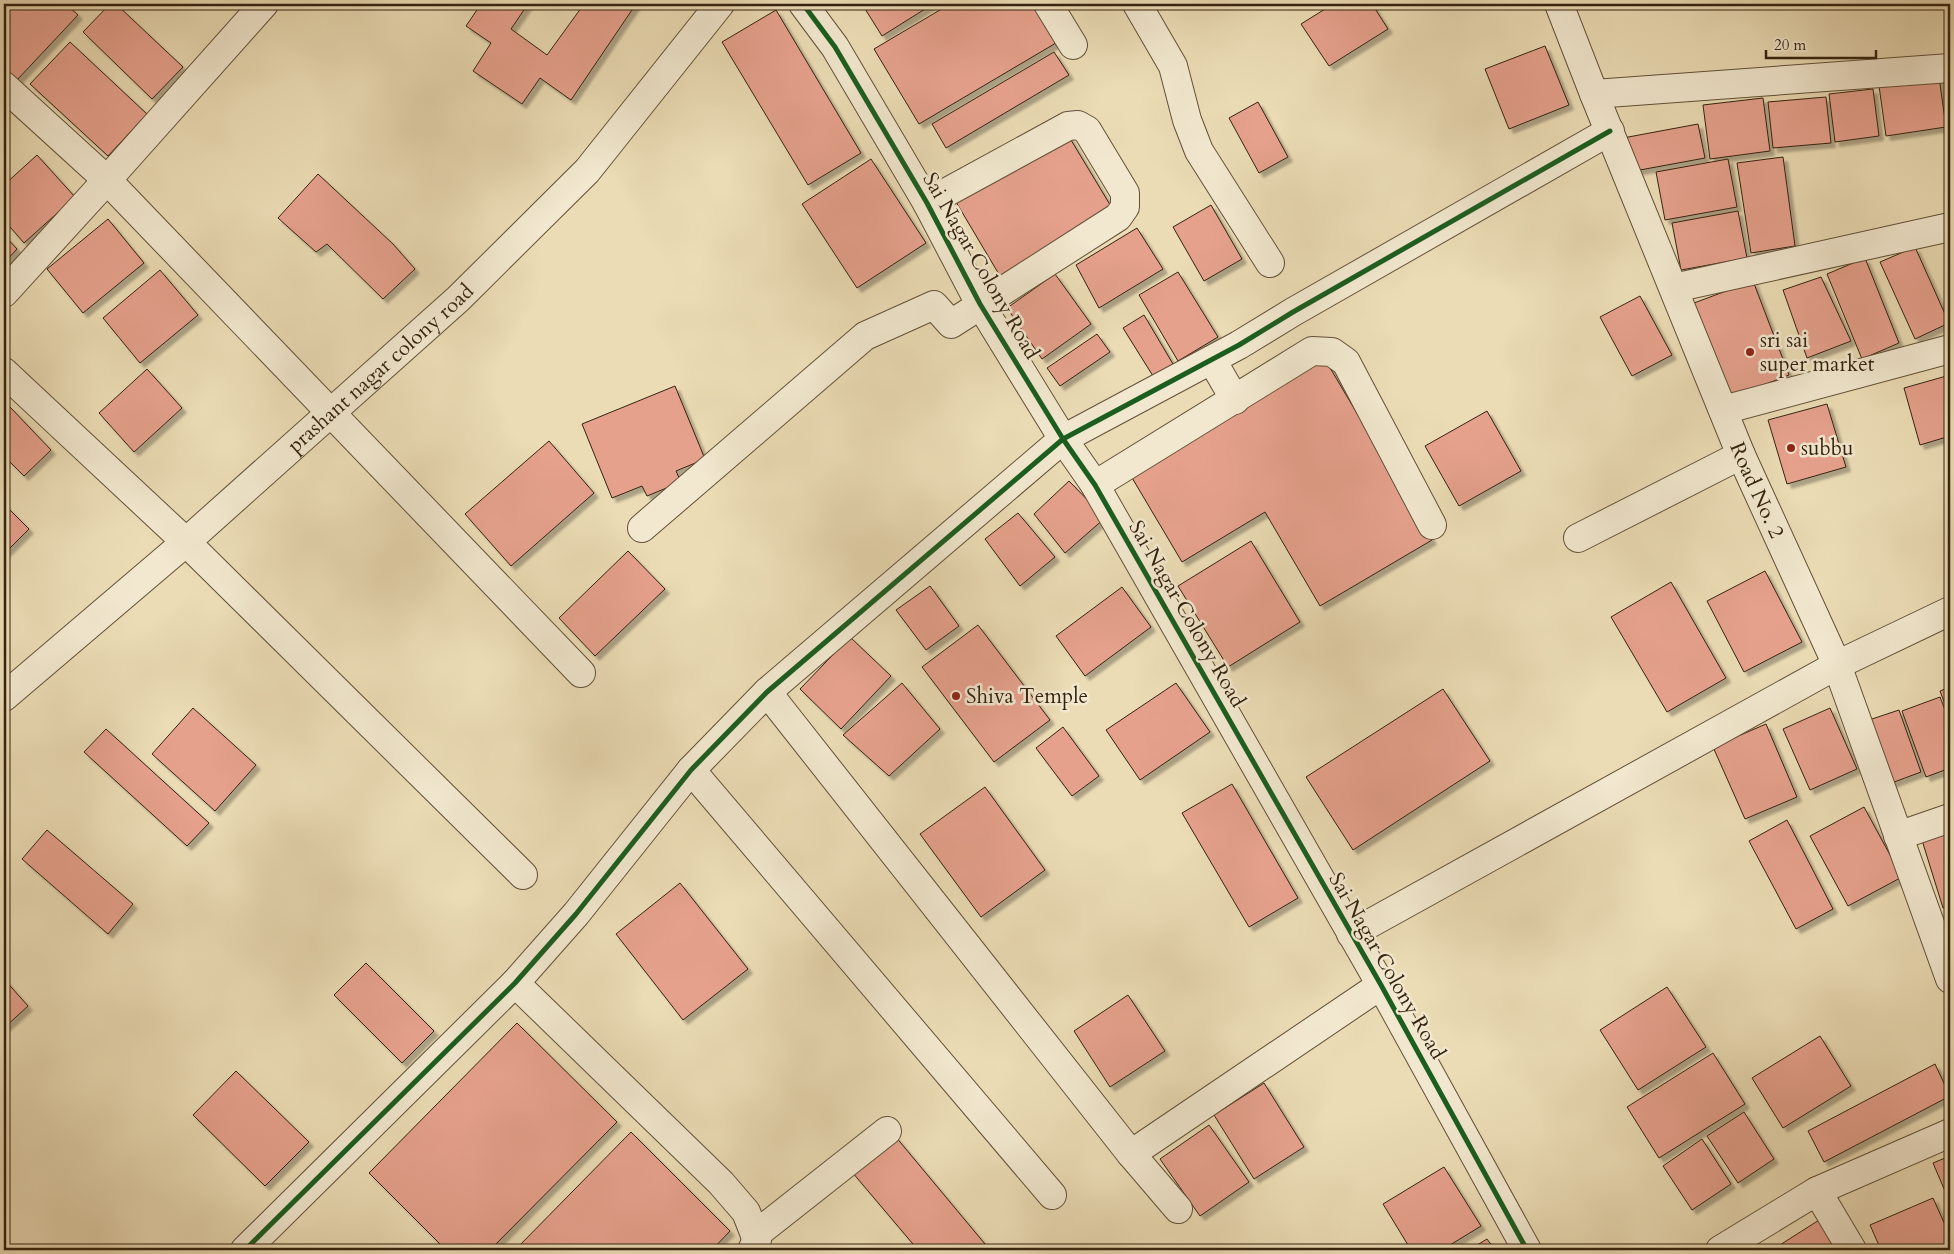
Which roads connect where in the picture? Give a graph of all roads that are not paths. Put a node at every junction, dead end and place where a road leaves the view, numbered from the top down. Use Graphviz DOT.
graph roads {
  1 [pos="264,4"];
  2 [pos="720,4"];
  3 [pos="803,4"];
  4 [pos="1048,4"];
  5 [pos="1137,4"];
  6 [pos="1559,4"];
  7 [pos="1073,45"];
  8 [pos="1950,68"];
  9 [pos="4,86"];
  10 [pos="1594,94"];
  11 [pos="1610,131"];
  12 [pos="107,180"];
  13 [pos="927,203"];
  14 [pos="1950,227"];
  15 [pos="1270,264"];
  16 [pos="1674,288"];
  17 [pos="4,293"];
  18 [pos="980,304"];
  19 [pos="1950,349"];
  20 [pos="1212,360"];
  21 [pos="4,372"];
  22 [pos="1234,400"];
  23 [pos="1724,410"];
  24 [pos="330,413"];
  25 [pos="1063,439"];
  26 [pos="1740,455"];
  27 [pos="1095,485"];
  28 [pos="1432,525"];
  29 [pos="642,528"];
  30 [pos="1578,538"];
  31 [pos="186,542"];
  32 [pos="1950,611"];
  33 [pos="1837,665"];
  34 [pos="580,673"];
  35 [pos="767,692"];
  36 [pos="4,697"];
  37 [pos="691,770"];
  38 [pos="1950,818"];
  39 [pos="1898,836"];
  40 [pos="523,875"];
  41 [pos="1351,934"];
  42 [pos="1950,979"];
  43 [pos="515,983"];
  44 [pos="1381,985"];
  45 [pos="887,1131"];
  46 [pos="1950,1133"];
  47 [pos="1131,1154"];
  48 [pos="1817,1191"];
  49 [pos="1052,1195"];
  50 [pos="1178,1209"];
  51 [pos="753,1243"];
  52 [pos="245,1250"];
  53 [pos="1527,1250"];
  54 [pos="1720,1250"];
  55 [pos="1852,1250"];
  1 -- 12 [label="street"];
  2 -- 24 [label="street, prashant nagar colony road"];
  3 -- 13 [label="street, Sai Nagar Colony Road"];
  4 -- 7 [label="street"];
  5 -- 15 [label="street"];
  6 -- 10 [label="street, Road No. 2"];
  8 -- 10 [label="street"];
  9 -- 12 [label="street"];
  10 -- 11 [label="street, Road No. 2"];
  11 -- 16 [label="street, Road No. 2"];
  11 -- 20 [label="street"];
  12 -- 17 [label="street"];
  12 -- 24 [label="street"];
  13 -- 18 [label="street, Sai Nagar Colony Road"];
  13 -- 18 [label="street"];
  14 -- 16 [label="street"];
  16 -- 23 [label="street, Road No. 2"];
  18 -- 25 [label="street, Sai Nagar Colony Road"];
  18 -- 29 [label="street"];
  19 -- 23 [label="street"];
  20 -- 22 [label="street"];
  20 -- 25 [label="street"];
  21 -- 31 [label="street"];
  22 -- 27 [label="street"];
  22 -- 28 [label="street"];
  23 -- 26 [label="street, Road No. 2"];
  24 -- 31 [label="street, prashant nagar colony road"];
  24 -- 34 [label="street"];
  25 -- 27 [label="street, Sai Nagar Colony Road"];
  25 -- 35 [label="street"];
  26 -- 30 [label="street"];
  26 -- 33 [label="street, Road No. 2"];
  27 -- 41 [label="street, Sai Nagar Colony Road"];
  31 -- 36 [label="street, prashant nagar colony road"];
  31 -- 40 [label="street"];
  32 -- 33 [label="street"];
  33 -- 39 [label="street, Road No. 2"];
  33 -- 41 [label="street"];
  35 -- 37 [label="street"];
  35 -- 47 [label="street"];
  37 -- 43 [label="street"];
  37 -- 49 [label="street"];
  38 -- 39 [label="street"];
  39 -- 42 [label="street, Road No. 2"];
  41 -- 44 [label="street, Sai Nagar Colony Road"];
  43 -- 51 [label="street"];
  43 -- 52 [label="street"];
  44 -- 47 [label="street"];
  44 -- 53 [label="street, Sai Nagar Colony Road"];
  45 -- 51 [label="street"];
  46 -- 48 [label="street"];
  47 -- 50 [label="street"];
  48 -- 54 [label="street"];
  48 -- 55 [label="street"];
}
